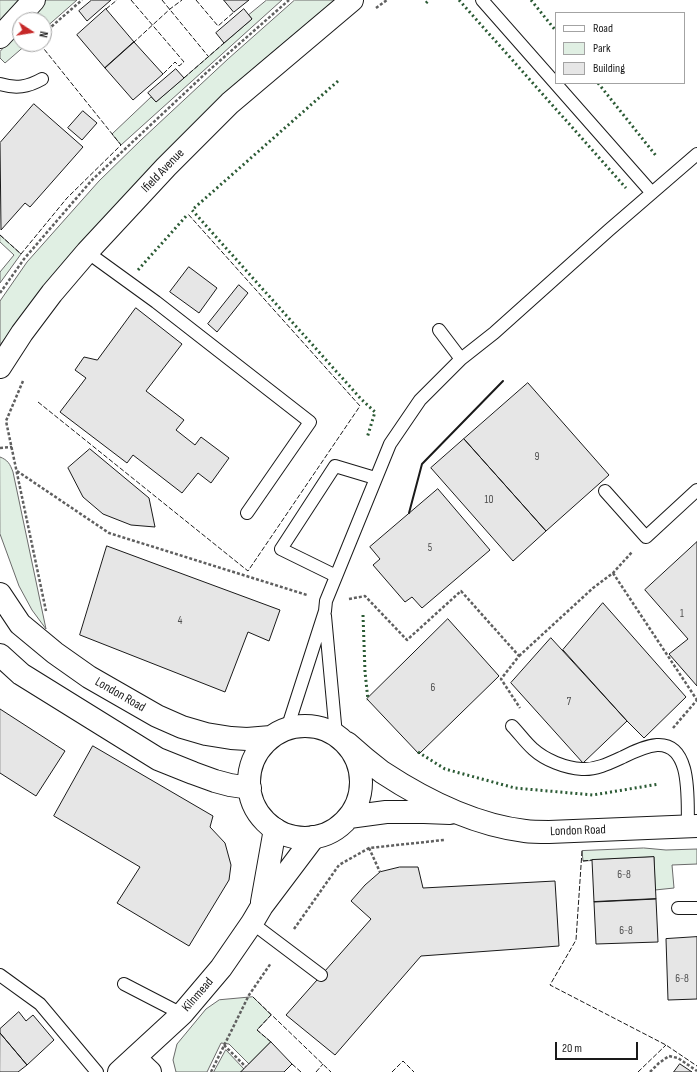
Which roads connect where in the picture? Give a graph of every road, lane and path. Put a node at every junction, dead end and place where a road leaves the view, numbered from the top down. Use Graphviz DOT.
graph roads {
  1 [pos="34,0"];
  2 [pos="82,0"];
  3 [pos="289,0"];
  4 [pos="352,0"];
  5 [pos="482,0"];
  6 [pos="52,26"];
  7 [pos="0,37"];
  8 [pos="42,79"];
  9 [pos="555,83"];
  10 [pos="0,84"];
  11 [pos="556,84"];
  12 [pos="697,154"];
  13 [pos="652,193"];
  14 [pos="87,252"];
  15 [pos="0,293"];
  16 [pos="439,330"];
  17 [pos="461,359"];
  18 [pos="0,367"];
  19 [pos="12,447"];
  20 [pos="0,448"];
  21 [pos="16,470"];
  22 [pos="375,478"];
  23 [pos="697,490"];
  24 [pos="605,491"];
  25 [pos="247,513"];
  26 [pos="646,537"];
  27 [pos="612,573"];
  28 [pos="336,576"];
  29 [pos="0,594"];
  30 [pos="325,606"];
  31 [pos="0,654"];
  32 [pos="519,656"];
  33 [pos="697,700"];
  34 [pos="512,726"];
  35 [pos="279,733"];
  36 [pos="341,739"];
  37 [pos="658,745"];
  38 [pos="250,788"];
  39 [pos="462,814"];
  40 [pos="349,817"];
  41 [pos="692,826"];
  42 [pos="275,829"];
  43 [pos="314,837"];
  44 [pos="448,840"];
  45 [pos="369,848"];
  46 [pos="380,872"];
  47 [pos="678,908"];
  48 [pos="697,908"];
  49 [pos="257,914"];
  50 [pos="283,946"];
  51 [pos="0,975"];
  52 [pos="321,975"];
  53 [pos="124,984"];
  54 [pos="182,1014"];
  55 [pos="224,1045"];
  56 [pos="143,1065"];
  57 [pos="246,1067"];
  58 [pos="697,1071"];
  59 [pos="97,1072"];
  60 [pos="119,1072"];
  61 [pos="211,1072"];
  62 [pos="650,1072"];
  1 -- 7 [label="main road"];
  2 -- 6 [label="path"];
  3 -- 15 [label="path"];
  4 -- 14 [label="main road, Ifield Avenue"];
  5 -- 9 [label="lane"];
  8 -- 10 [label="lane"];
  11 -- 13 [label="lane"];
  12 -- 13 [label="lane"];
  13 -- 17 [label="lane"];
  14 -- 18 [label="main road, Ifield Avenue"];
  14 -- 25 [label="lane"];
  16 -- 17 [label="lane"];
  17 -- 22 [label="lane"];
  19 -- 20 [label="path"];
  21 -- 30 [label="path"];
  22 -- 28 [label="lane"];
  22 -- 28 [label="lane"];
  23 -- 26 [label="lane"];
  24 -- 26 [label="lane"];
  26 -- 27 [label="path"];
  27 -- 32 [label="path"];
  27 -- 33 [label="path"];
  28 -- 30 [label="lane"];
  29 -- 35 [label="main road, London Road"];
  30 -- 32 [label="path"];
  30 -- 35 [label="lane"];
  30 -- 36 [label="lane"];
  31 -- 38 [label="main road"];
  32 -- 34 [label="path"];
  33 -- 37 [label="path"];
  34 -- 37 [label="lane"];
  35 -- 36 [label="main road"];
  35 -- 38 [label="main road"];
  36 -- 39 [label="main road, London Road"];
  36 -- 40 [label="main road"];
  37 -- 41 [label="lane"];
  38 -- 42 [label="main road"];
  39 -- 40 [label="main road, London Road"];
  39 -- 41 [label="main road, London Road"];
  40 -- 43 [label="main road"];
  42 -- 43 [label="main road"];
  42 -- 49 [label="main road, Kilnmead"];
  43 -- 49 [label="main road, Kilnmead"];
  44 -- 45 [label="path"];
  45 -- 46 [label="path"];
  45 -- 50 [label="path"];
  47 -- 48 [label="lane"];
  49 -- 50 [label="lane"];
  49 -- 54 [label="main road, Kilnmead"];
  50 -- 52 [label="lane"];
  50 -- 55 [label="path"];
  51 -- 59 [label="lane"];
  53 -- 54 [label="lane"];
  54 -- 56 [label="main road, Kilnmead"];
  55 -- 57 [label="path"];
  55 -- 61 [label="path"];
  56 -- 60 [label="main road, Kilnmead"];
  58 -- 62 [label="path"];
}
